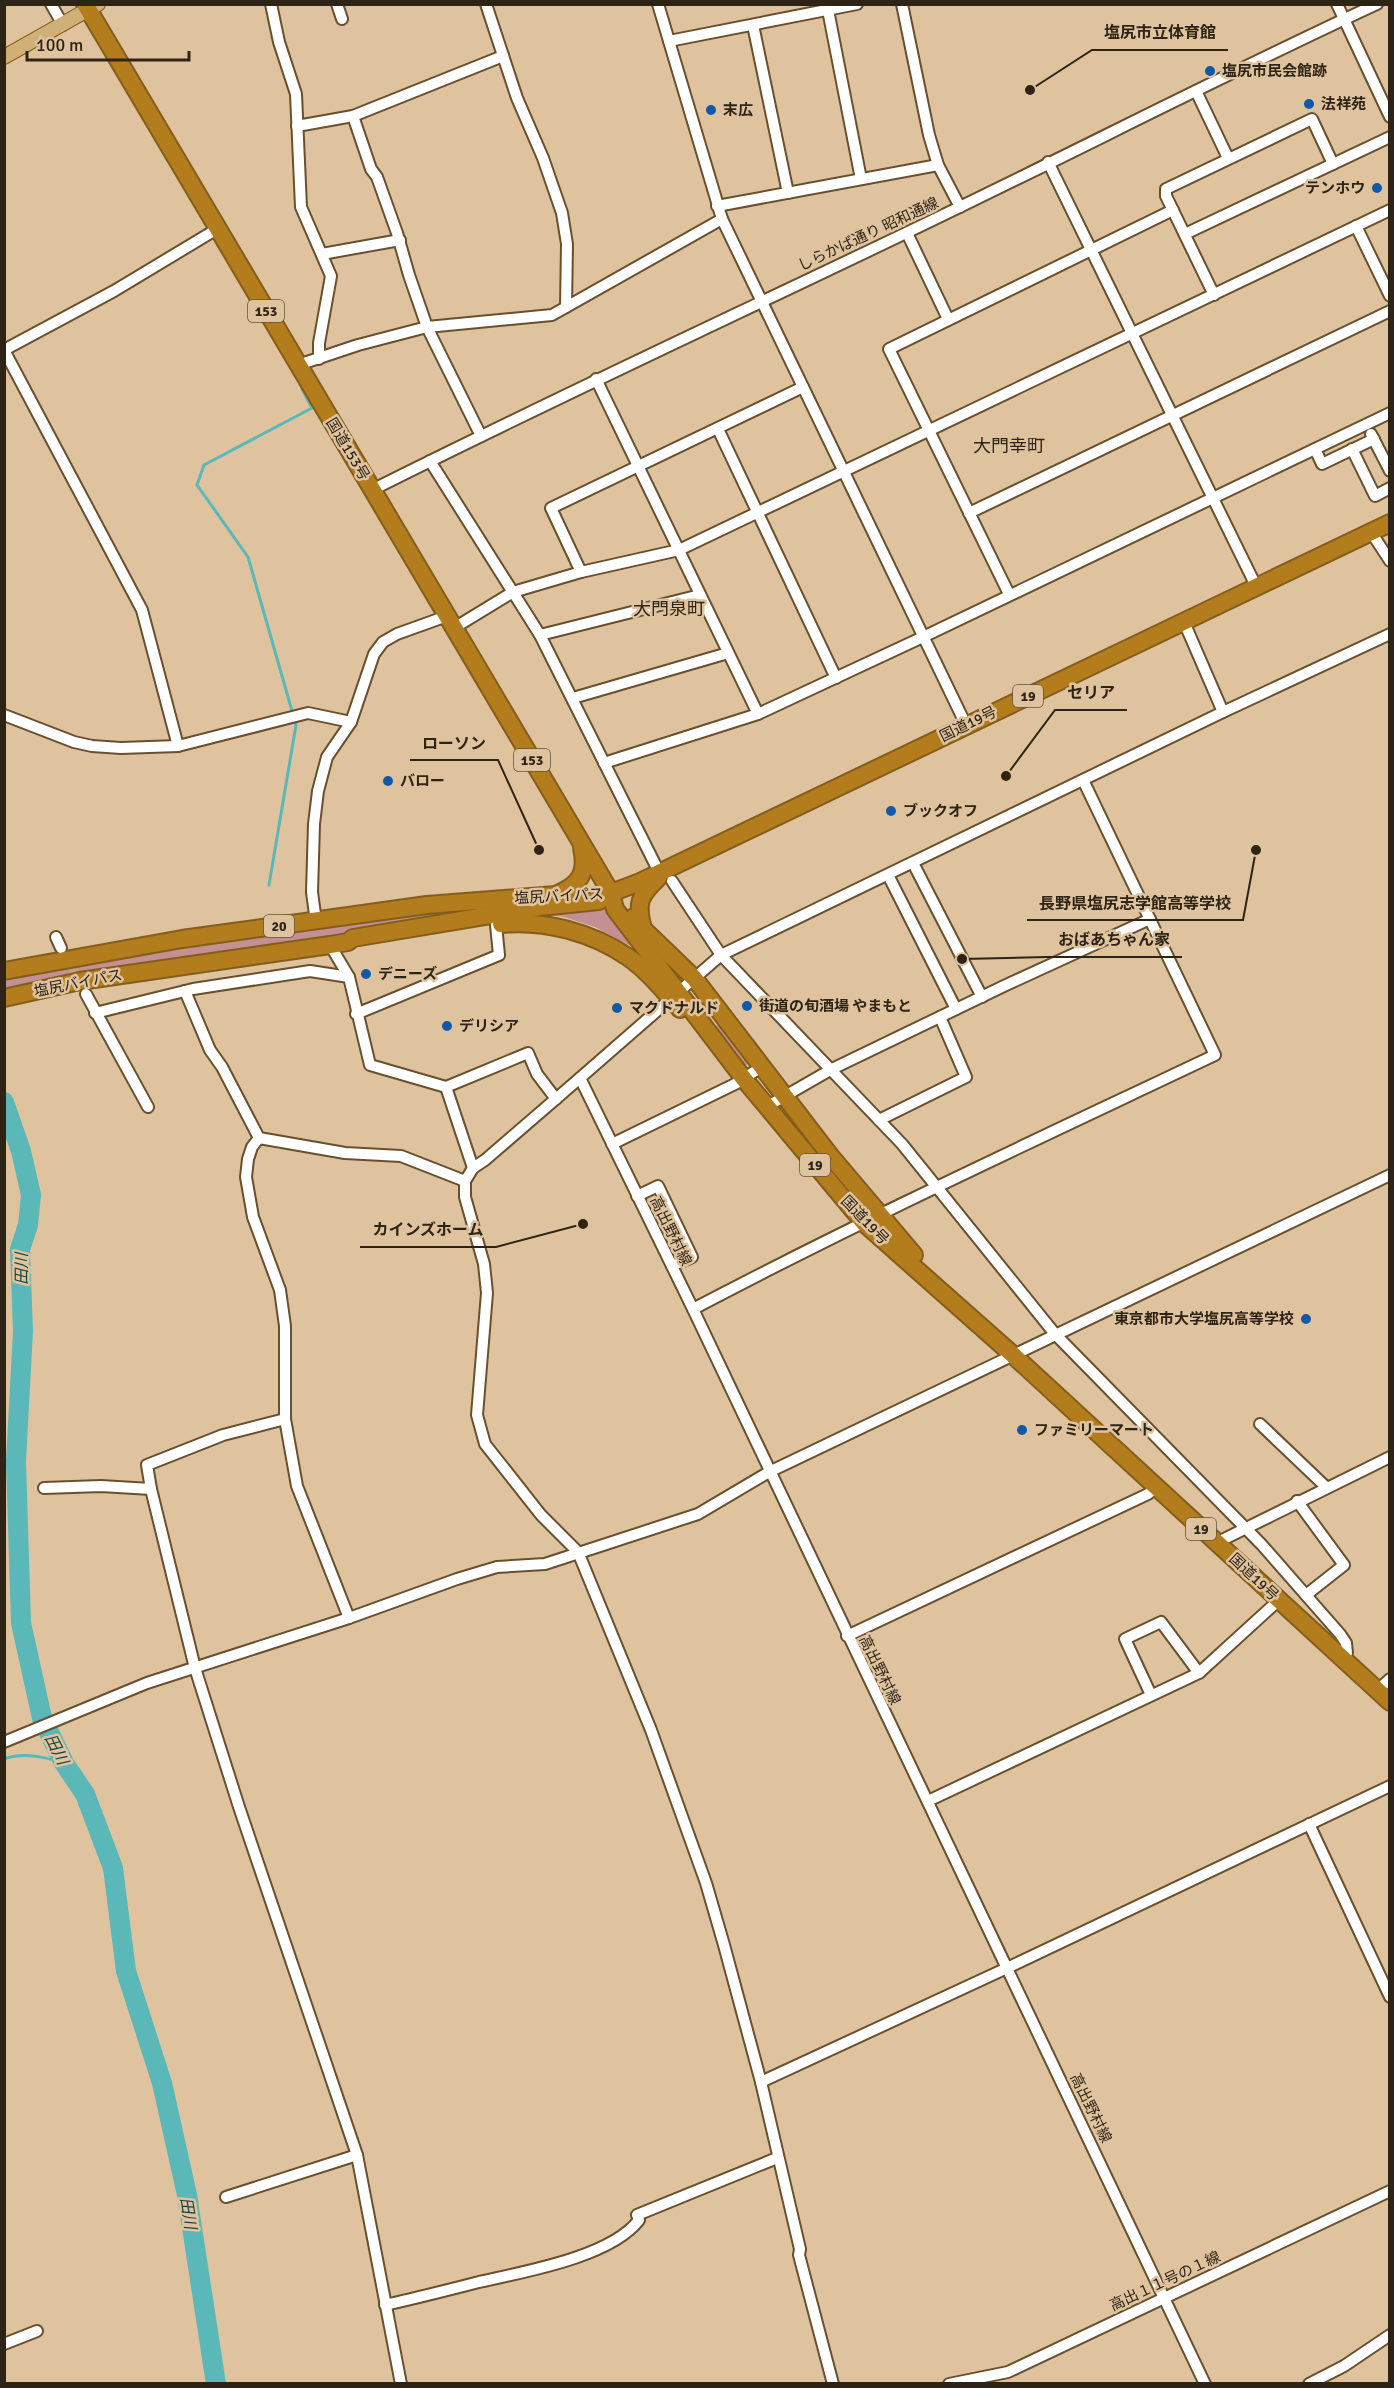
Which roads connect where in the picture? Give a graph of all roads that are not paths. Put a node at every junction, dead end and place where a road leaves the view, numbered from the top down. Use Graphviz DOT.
graph roads {
  1 [pos="51,4"];
  2 [pos="271,4"];
  3 [pos="337,4"];
  4 [pos="486,4"];
  5 [pos="658,4"];
  6 [pos="857,4"];
  7 [pos="902,4"];
  8 [pos="1337,4"];
  9 [pos="1377,4"];
  10 [pos="91,7"];
  11 [pos="828,10"];
  12 [pos="342,19"];
  13 [pos="1344,20"];
  14 [pos="63,25"];
  15 [pos="753,25"];
  16 [pos="669,41"];
  17 [pos="503,56"];
  18 [pos="4,57"];
  19 [pos="1196,91"];
  20 [pos="353,116"];
  21 [pos="1389,117"];
  22 [pos="297,126"];
  23 [pos="1389,137"];
  24 [pos="1228,158"];
  25 [pos="1048,162"];
  26 [pos="1334,164"];
  27 [pos="938,165"];
  28 [pos="861,179"];
  29 [pos="788,193"];
  30 [pos="717,206"];
  31 [pos="960,207"];
  32 [pos="1173,210"];
  33 [pos="1389,210"];
  34 [pos="722,219"];
  35 [pos="1356,226"];
  36 [pos="217,229"];
  37 [pos="907,233"];
  38 [pos="1185,234"];
  39 [pos="399,240"];
  40 [pos="1092,250"];
  41 [pos="322,254"];
  42 [pos="1214,295"];
  43 [pos="1389,296"];
  44 [pos="761,301"];
  45 [pos="566,307"];
  46 [pos="1389,311"];
  47 [pos="948,319"];
  48 [pos="427,327"];
  49 [pos="1132,333"];
  50 [pos="5,350"];
  51 [pos="319,359"];
  52 [pos="298,365"];
  53 [pos="596,379"];
  54 [pos="803,387"];
  55 [pos="1389,413"];
  56 [pos="1173,416"];
  57 [pos="1367,424"];
  58 [pos="718,429"];
  59 [pos="928,431"];
  60 [pos="481,436"];
  61 [pos="1374,439"];
  62 [pos="1315,449"];
  63 [pos="1353,449"];
  64 [pos="430,461"];
  65 [pos="639,466"];
  66 [pos="1389,471"];
  67 [pos="843,472"];
  68 [pos="1389,488"];
  69 [pos="372,490"];
  70 [pos="1213,497"];
  71 [pos="757,512"];
  72 [pos="969,513"];
  73 [pos="1389,523"];
  74 [pos="1371,532"];
  75 [pos="679,550"];
  76 [pos="1389,561"];
  77 [pos="580,572"];
  78 [pos="1257,588"];
  79 [pos="513,592"];
  80 [pos="1009,594"];
  81 [pos="700,595"];
  82 [pos="450,622"];
  83 [pos="1184,622"];
  84 [pos="1389,634"];
  85 [pos="540,635"];
  86 [pos="923,637"];
  87 [pos="728,652"];
  88 [pos="836,678"];
  89 [pos="573,698"];
  90 [pos="1223,712"];
  91 [pos="758,714"];
  92 [pos="4,715"];
  93 [pos="351,722"];
  94 [pos="966,725"];
  95 [pos="178,746"];
  96 [pos="604,763"];
  97 [pos="1083,780"];
  98 [pos="580,841"];
  99 [pos="913,863"];
  100 [pos="666,874"];
  101 [pos="888,875"];
  102 [pos="611,893"];
  103 [pos="556,895"];
  104 [pos="1150,919"];
  105 [pos="316,922"];
  106 [pos="496,925"];
  107 [pos="643,929"];
  108 [pos="56,938"];
  109 [pos="348,942"];
  110 [pos="330,945"];
  111 [pos="61,948"];
  112 [pos="722,955"];
  113 [pos="4,971"];
  114 [pos="349,976"];
  115 [pos="694,978"];
  116 [pos="185,991"];
  117 [pos="86,994"];
  118 [pos="675,995"];
  119 [pos="982,997"];
  120 [pos="4,998"];
  121 [pos="956,1010"];
  122 [pos="95,1013"];
  123 [pos="356,1014"];
  124 [pos="940,1017"];
  125 [pos="763,1066"];
  126 [pos="832,1069"];
  127 [pos="580,1078"];
  128 [pos="744,1079"];
  129 [pos="447,1087"];
  130 [pos="786,1096"];
  131 [pos="556,1099"];
  132 [pos="148,1107"];
  133 [pos="766,1107"];
  134 [pos="879,1120"];
  135 [pos="259,1138"];
  136 [pos="612,1144"];
  137 [pos="473,1168"];
  138 [pos="1389,1175"];
  139 [pos="465,1181"];
  140 [pos="938,1188"];
  141 [pos="637,1196"];
  142 [pos="871,1219"];
  143 [pos="672,1266"];
  144 [pos="693,1309"];
  145 [pos="1055,1334"];
  146 [pos="1013,1355"];
  147 [pos="285,1419"];
  148 [pos="1260,1424"];
  149 [pos="1389,1457"];
  150 [pos="769,1472"];
  151 [pos="1156,1487"];
  152 [pos="1326,1487"];
  153 [pos="44,1488"];
  154 [pos="151,1489"];
  155 [pos="1297,1501"];
  156 [pos="1244,1527"];
  157 [pos="1216,1543"];
  158 [pos="579,1552"];
  159 [pos="1306,1595"];
  160 [pos="1279,1600"];
  161 [pos="349,1618"];
  162 [pos="847,1636"];
  163 [pos="1342,1659"];
  164 [pos="195,1668"];
  165 [pos="1199,1673"];
  166 [pos="1385,1691"];
  167 [pos="1152,1695"];
  168 [pos="4,1742"];
  169 [pos="1389,1786"];
  170 [pos="928,1801"];
  171 [pos="1309,1824"];
  172 [pos="1007,1968"];
  173 [pos="1389,1992"];
  174 [pos="761,2082"];
  175 [pos="357,2155"];
  176 [pos="777,2158"];
  177 [pos="1389,2191"];
  178 [pos="226,2197"];
  179 [pos="1166,2298"];
  180 [pos="385,2305"];
  181 [pos="38,2331"];
  182 [pos="1389,2335"];
  183 [pos="4,2344"];
  184 [pos="401,2384"];
  185 [pos="833,2384"];
  186 [pos="949,2384"];
  187 [pos="1206,2384"];
  188 [pos="1309,2384"];
  1 -- 14 [label="street"];
  2 -- 22 [label="street"];
  3 -- 12 [label="street"];
  4 -- 17 [label="street"];
  5 -- 16 [label="street"];
  6 -- 11 [label="street"];
  7 -- 27 [label="street"];
  8 -- 13 [label="street"];
  9 -- 13 [label="street, しらかば通り 昭和通線"];
  10 -- 14 [label="main road"];
  10 -- 36 [label="highway, 国道153号 / 153"];
  11 -- 15 [label="street"];
  11 -- 28 [label="street"];
  13 -- 19 [label="street, しらかば通り 昭和通線"];
  13 -- 21 [label="street"];
  14 -- 18 [label="main road"];
  15 -- 16 [label="street"];
  15 -- 29 [label="street"];
  16 -- 30 [label="street"];
  17 -- 20 [label="street"];
  17 -- 45 [label="street"];
  19 -- 24 [label="street"];
  19 -- 25 [label="street, しらかば通り 昭和通線"];
  20 -- 22 [label="street"];
  20 -- 39 [label="street"];
  22 -- 41 [label="street"];
  23 -- 26 [label="street"];
  24 -- 26 [label="street"];
  24 -- 32 [label="street"];
  25 -- 31 [label="street, しらかば通り 昭和通線"];
  25 -- 40 [label="street"];
  26 -- 38 [label="street"];
  27 -- 28 [label="street"];
  27 -- 31 [label="street"];
  28 -- 29 [label="street"];
  29 -- 30 [label="street"];
  30 -- 34 [label="street"];
  31 -- 37 [label="street, しらかば通り 昭和通線"];
  32 -- 38 [label="street"];
  32 -- 40 [label="street"];
  33 -- 35 [label="street"];
  34 -- 44 [label="street"];
  34 -- 45 [label="street"];
  35 -- 42 [label="street"];
  35 -- 43 [label="street"];
  36 -- 50 [label="street"];
  36 -- 52 [label="highway, 国道153号 / 153"];
  37 -- 44 [label="street, しらかば通り 昭和通線"];
  37 -- 47 [label="street"];
  38 -- 42 [label="street"];
  39 -- 41 [label="street"];
  39 -- 48 [label="street"];
  40 -- 47 [label="street"];
  40 -- 49 [label="street"];
  41 -- 51 [label="street"];
  42 -- 49 [label="street"];
  44 -- 53 [label="street, しらかば通り 昭和通線"];
  44 -- 54 [label="street"];
  45 -- 48 [label="street"];
  46 -- 56 [label="street"];
  47 -- 59 [label="street"];
  48 -- 51 [label="street"];
  48 -- 60 [label="street"];
  49 -- 56 [label="street"];
  49 -- 59 [label="street"];
  50 -- 95 [label="street"];
  51 -- 52 [label="street"];
  52 -- 69 [label="highway, 国道153号 / 153"];
  53 -- 60 [label="street, しらかば通り 昭和通線"];
  53 -- 65 [label="street"];
  54 -- 58 [label="street"];
  54 -- 67 [label="street"];
  55 -- 57 [label="street"];
  56 -- 70 [label="street"];
  56 -- 72 [label="street"];
  57 -- 61 [label="street"];
  57 -- 62 [label="street"];
  58 -- 65 [label="street"];
  58 -- 71 [label="street"];
  59 -- 67 [label="street"];
  59 -- 72 [label="street"];
  60 -- 64 [label="street, しらかば通り 昭和通線"];
  61 -- 63 [label="street"];
  61 -- 66 [label="street"];
  62 -- 63 [label="street"];
  62 -- 70 [label="street"];
  63 -- 68 [label="street"];
  64 -- 69 [label="street, しらかば通り 昭和通線"];
  64 -- 79 [label="street"];
  65 -- 75 [label="street"];
  65 -- 77 [label="street"];
  67 -- 71 [label="street"];
  67 -- 86 [label="street"];
  69 -- 82 [label="highway, 国道153号 / 153"];
  70 -- 78 [label="street"];
  70 -- 80 [label="street"];
  71 -- 75 [label="street"];
  71 -- 88 [label="street"];
  72 -- 80 [label="street"];
  73 -- 74 [label="highway, 国道19号 / 19"];
  74 -- 76 [label="street"];
  74 -- 78 [label="highway, 国道19号 / 19"];
  75 -- 77 [label="street"];
  75 -- 81 [label="street"];
  77 -- 79 [label="street"];
  78 -- 83 [label="highway, 国道19号 / 19"];
  79 -- 82 [label="street"];
  79 -- 85 [label="street"];
  80 -- 86 [label="street"];
  81 -- 85 [label="street"];
  81 -- 87 [label="street"];
  82 -- 93 [label="street"];
  82 -- 98 [label="highway, 国道153号 / 153"];
  83 -- 90 [label="street"];
  83 -- 94 [label="highway, 国道19号 / 19"];
  84 -- 90 [label="street"];
  85 -- 89 [label="street"];
  86 -- 88 [label="street"];
  86 -- 94 [label="street"];
  87 -- 89 [label="street"];
  87 -- 91 [label="street"];
  88 -- 91 [label="street"];
  89 -- 96 [label="street"];
  90 -- 97 [label="street"];
  91 -- 96 [label="street"];
  92 -- 95 [label="street"];
  93 -- 95 [label="street"];
  93 -- 105 [label="street"];
  94 -- 100 [label="highway, 国道19号 / 19"];
  96 -- 100 [label="street"];
  97 -- 99 [label="street"];
  97 -- 104 [label="street"];
  98 -- 102 [label="highway, 国道153号 / 153"];
  98 -- 103 [label="highway"];
  99 -- 101 [label="street"];
  99 -- 119 [label="street"];
  100 -- 102 [label="highway, 国道19号 / 19"];
  100 -- 107 [label="highway"];
  100 -- 112 [label="street"];
  101 -- 112 [label="street"];
  101 -- 121 [label="street"];
  102 -- 103 [label="highway, 塩尻バイパス / 20"];
  102 -- 107 [label="highway, 国道19号 / 19"];
  102 -- 109 [label="highway, 塩尻バイパス / 20"];
  102 -- 118 [label="highway"];
  103 -- 105 [label="highway, 塩尻バイパス / 20"];
  104 -- 119 [label="street"];
  104 -- 140 [label="street"];
  105 -- 113 [label="highway, 塩尻バイパス / 20"];
  106 -- 109 [label="highway"];
  106 -- 118 [label="highway"];
  106 -- 123 [label="street"];
  107 -- 115 [label="highway, 国道19号 / 19"];
  108 -- 111 [label="street"];
  109 -- 110 [label="highway, 塩尻バイパス / 20"];
  110 -- 114 [label="street"];
  110 -- 120 [label="highway, 塩尻バイパス / 20"];
  112 -- 115 [label="street"];
  112 -- 126 [label="street"];
  114 -- 116 [label="street"];
  114 -- 123 [label="street"];
  115 -- 118 [label="street"];
  115 -- 125 [label="highway, 国道19号 / 19"];
  116 -- 122 [label="street"];
  116 -- 135 [label="street"];
  117 -- 122 [label="street"];
  118 -- 127 [label="street"];
  118 -- 128 [label="highway, 国道19号"];
  119 -- 121 [label="street"];
  121 -- 124 [label="street"];
  122 -- 132 [label="street"];
  123 -- 129 [label="street"];
  124 -- 126 [label="street"];
  124 -- 134 [label="street"];
  125 -- 128 [label="street"];
  125 -- 130 [label="highway, 国道19号 / 19"];
  126 -- 130 [label="street"];
  126 -- 134 [label="street"];
  127 -- 131 [label="street"];
  127 -- 136 [label="street, 高出野村線"];
  128 -- 133 [label="highway, 国道19号 / 19"];
  128 -- 136 [label="street"];
  129 -- 131 [label="street"];
  129 -- 137 [label="street"];
  130 -- 133 [label="street"];
  130 -- 142 [label="highway, 国道19号 / 19"];
  131 -- 137 [label="street"];
  133 -- 142 [label="highway, 国道19号 / 19"];
  134 -- 140 [label="street"];
  135 -- 139 [label="street"];
  135 -- 147 [label="street"];
  136 -- 141 [label="street, 高出野村線"];
  137 -- 139 [label="street"];
  138 -- 145 [label="street"];
  139 -- 158 [label="street"];
  140 -- 142 [label="street"];
  140 -- 145 [label="street"];
  141 -- 143 [label="street, 高出野村線"];
  141 -- 143 [label="street"];
  142 -- 144 [label="street"];
  142 -- 146 [label="highway, 国道19号 / 19"];
  143 -- 144 [label="street, 高出野村線"];
  144 -- 150 [label="street, 高出野村線"];
  145 -- 146 [label="street"];
  145 -- 156 [label="street"];
  146 -- 150 [label="street"];
  146 -- 151 [label="highway, 国道19号 / 19"];
  147 -- 154 [label="street"];
  147 -- 161 [label="street"];
  148 -- 152 [label="street"];
  149 -- 152 [label="street"];
  150 -- 158 [label="street"];
  150 -- 162 [label="street, 高出野村線"];
  151 -- 157 [label="highway, 国道19号 / 19"];
  151 -- 162 [label="street"];
  152 -- 155 [label="street"];
  153 -- 154 [label="street"];
  154 -- 164 [label="street"];
  155 -- 156 [label="street"];
  155 -- 159 [label="street"];
  156 -- 157 [label="street"];
  156 -- 159 [label="street"];
  157 -- 160 [label="highway, 国道19号 / 19"];
  158 -- 161 [label="street"];
  158 -- 174 [label="street"];
  159 -- 163 [label="street"];
  160 -- 163 [label="highway, 国道19号 / 19"];
  160 -- 165 [label="street"];
  161 -- 164 [label="street"];
  162 -- 170 [label="street, 高出野村線"];
  163 -- 166 [label="highway, 国道19号 / 19"];
  164 -- 168 [label="street"];
  164 -- 175 [label="street"];
  165 -- 167 [label="street"];
  165 -- 167 [label="street"];
  167 -- 170 [label="street"];
  169 -- 171 [label="street"];
  170 -- 172 [label="street, 高出野村線"];
  171 -- 172 [label="street"];
  171 -- 173 [label="street"];
  172 -- 174 [label="street"];
  172 -- 179 [label="street, 高出野村線"];
  174 -- 176 [label="street"];
  175 -- 178 [label="street"];
  175 -- 180 [label="street"];
  176 -- 180 [label="street"];
  176 -- 185 [label="street"];
  177 -- 179 [label="street, 高出１１号の１線"];
  179 -- 186 [label="street, 高出１１号の１線"];
  179 -- 187 [label="street, 高出野村線"];
  180 -- 184 [label="street"];
  181 -- 183 [label="street"];
  182 -- 188 [label="street"];
}
